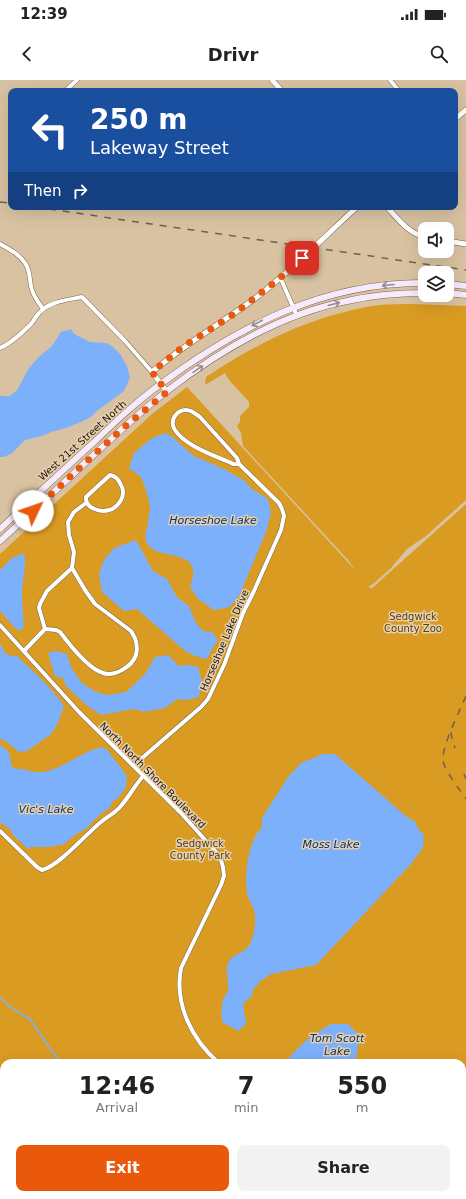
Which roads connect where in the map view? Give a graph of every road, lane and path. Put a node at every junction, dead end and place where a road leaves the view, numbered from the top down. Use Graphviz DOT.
graph roads {
  1 [pos="77,80"];
  2 [pos="272,80"];
  3 [pos="390,80"];
  4 [pos="68,88"];
  5 [pos="279,88"];
  6 [pos="397,88"];
  7 [pos="466,110"];
  8 [pos="458,117"];
  9 [pos="354,210"];
  10 [pos="390,210"];
  11 [pos="418,235"];
  12 [pos="454,242"];
  13 [pos="0,244"];
  14 [pos="466,244"];
  15 [pos="280,278"];
  16 [pos="418,283"];
  17 [pos="454,285"];
  18 [pos="466,286"];
  19 [pos="418,293"];
  20 [pos="454,294"];
  21 [pos="466,295"];
  22 [pos="293,307"];
  23 [pos="43,309"];
  24 [pos="296,316"];
  25 [pos="0,348"];
  26 [pos="152,372"];
  27 [pos="161,383"];
  28 [pos="167,392"];
  29 [pos="239,464"];
  30 [pos="86,503"];
  31 [pos="0,528"];
  32 [pos="0,542"];
  33 [pos="72,568"];
  34 [pos="0,626"];
  35 [pos="45,629"];
  36 [pos="24,651"];
  37 [pos="134,765"];
  38 [pos="144,775"];
  39 [pos="0,830"];
  40 [pos="215,1059"];
  1 -- 4 [label="street"];
  2 -- 5 [label="street"];
  3 -- 6 [label="street"];
  7 -- 8 [label="street"];
  9 -- 15 [label="street"];
  10 -- 11 [label="street"];
  12 -- 14 [label="street"];
  13 -- 23 [label="street"];
  15 -- 22 [label="street"];
  15 -- 26 [label="street"];
  16 -- 22 [label="main road, West 21st Street North, one-way"];
  17 -- 18 [label="main road"];
  24 -- 19 [label="main road, West 21st Street North, one-way"];
  20 -- 21 [label="main road"];
  22 -- 24 [label="street"];
  22 -- 27 [label="main road, West 21st Street North, one-way"];
  23 -- 25 [label="street"];
  23 -- 26 [label="street"];
  28 -- 24 [label="main road, West 21st Street North, one-way"];
  26 -- 27 [label="street"];
  27 -- 28 [label="street"];
  27 -- 31 [label="main road, West 21st Street North"];
  28 -- 32 [label="main road, West 21st Street North"];
  29 -- 29 [label="street, Horseshoe Lake Drive"];
  29 -- 37 [label="street, Horseshoe Lake Drive"];
  30 -- 30 [label="street"];
  30 -- 33 [label="street"];
  33 -- 35 [label="street"];
  33 -- 35 [label="street"];
  34 -- 36 [label="street, North North Shore Boulevard"];
  35 -- 36 [label="street"];
  36 -- 37 [label="street, North North Shore Boulevard"];
  37 -- 38 [label="street, North North Shore Boulevard"];
  38 -- 39 [label="street"];
  38 -- 40 [label="street, North North Shore Boulevard"];
}
